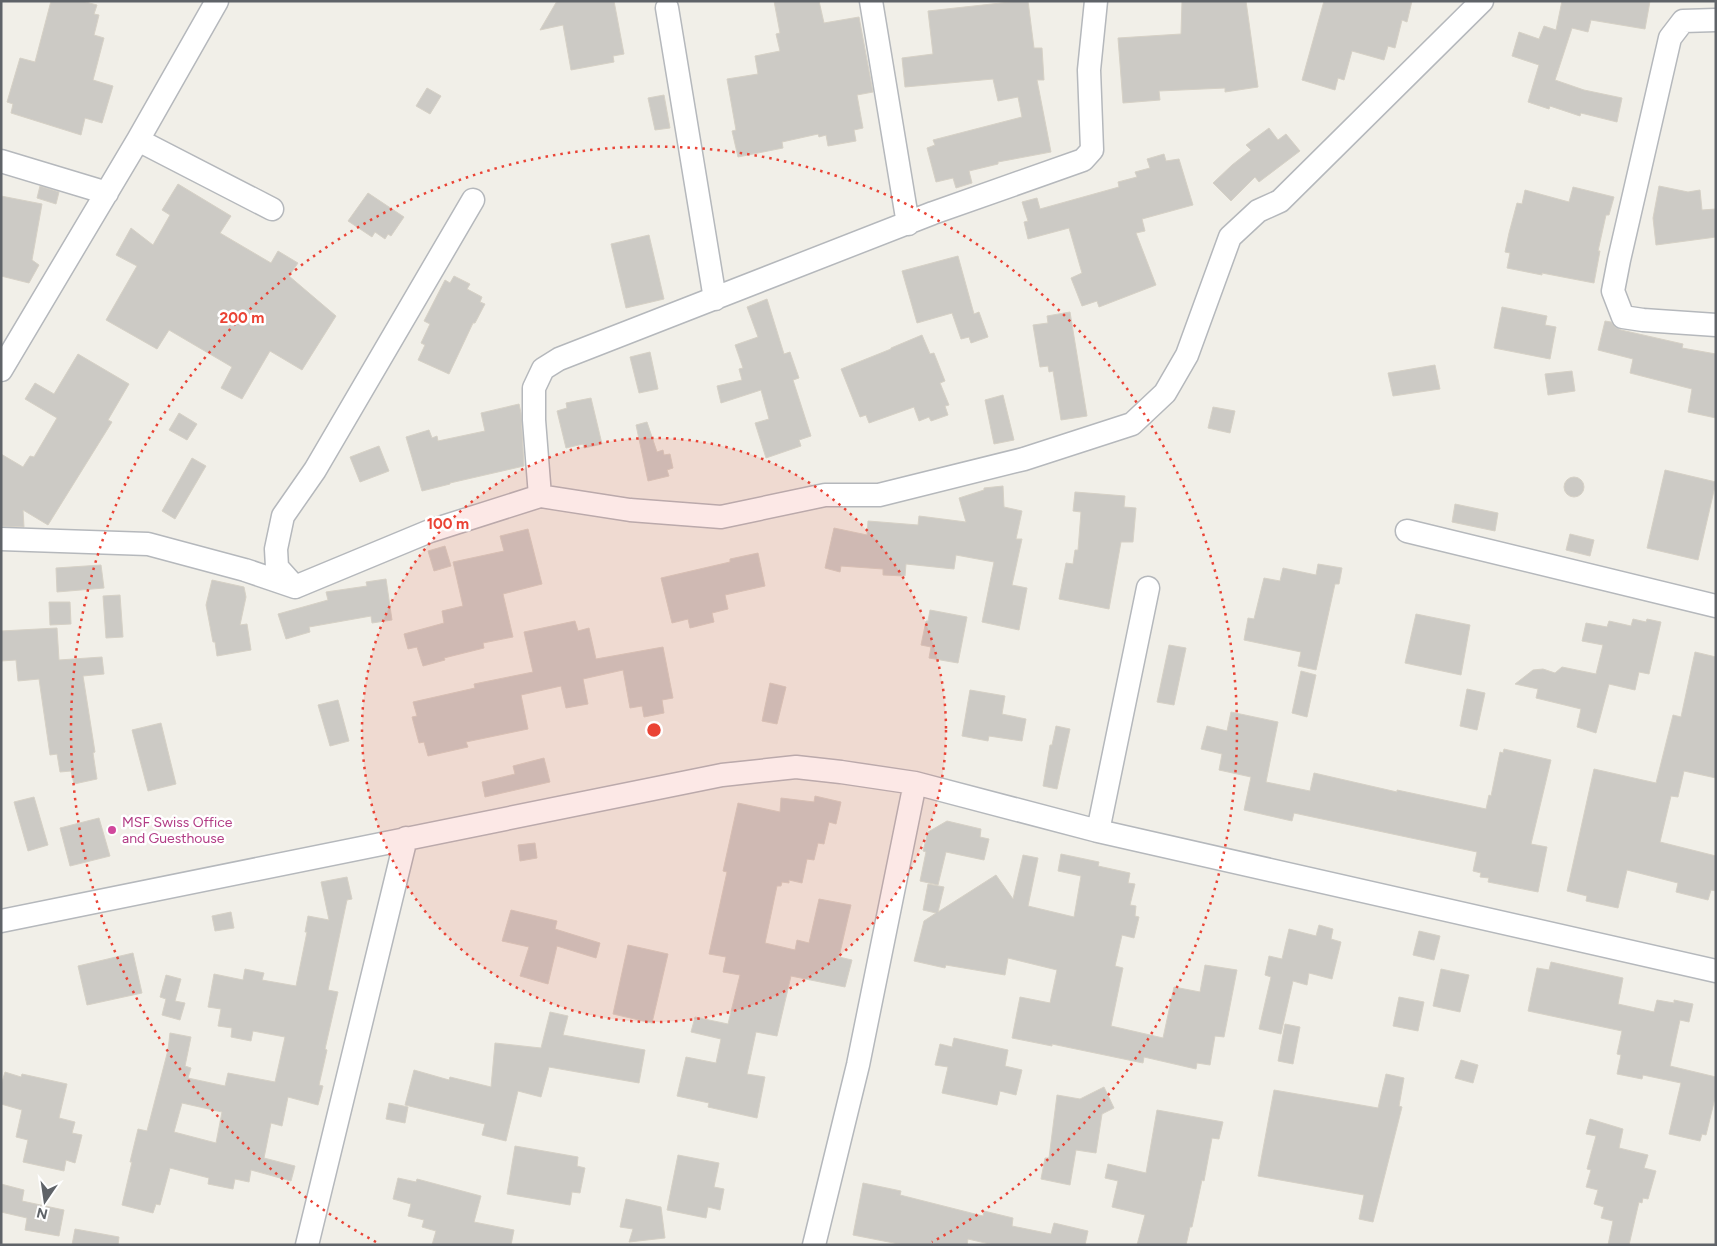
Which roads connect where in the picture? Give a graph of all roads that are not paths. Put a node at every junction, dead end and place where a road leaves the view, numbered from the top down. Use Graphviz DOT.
graph roads {
  1 [pos="217,1"];
  2 [pos="871,1"];
  3 [pos="1096,1"];
  4 [pos="1482,1"];
  5 [pos="667,8"];
  6 [pos="1716,20"];
  7 [pos="138,140"];
  8 [pos="1,161"];
  9 [pos="107,193"];
  10 [pos="473,200"];
  11 [pos="272,209"];
  12 [pos="908,224"];
  13 [pos="715,299"];
  14 [pos="1716,325"];
  15 [pos="1,370"];
  16 [pos="540,496"];
  17 [pos="1406,531"];
  18 [pos="1,539"];
  19 [pos="295,587"];
  20 [pos="1148,588"];
  21 [pos="1716,606"];
  22 [pos="915,784"];
  23 [pos="1098,831"];
  24 [pos="406,838"];
  25 [pos="1,921"];
  26 [pos="1716,971"];
  27 [pos="307,1245"];
  28 [pos="814,1245"];
  1 -- 7 [label="street"];
  2 -- 12 [label="street"];
  3 -- 12 [label="street"];
  4 -- 16 [label="street"];
  5 -- 13 [label="street"];
  6 -- 14 [label="street"];
  7 -- 9 [label="street"];
  7 -- 11 [label="street"];
  8 -- 9 [label="street"];
  9 -- 15 [label="street"];
  10 -- 19 [label="street"];
  12 -- 13 [label="street"];
  13 -- 16 [label="street"];
  16 -- 19 [label="street"];
  17 -- 21 [label="street"];
  18 -- 19 [label="street"];
  20 -- 23 [label="street"];
  22 -- 23 [label="street"];
  22 -- 24 [label="street"];
  22 -- 28 [label="street"];
  23 -- 26 [label="street"];
  24 -- 25 [label="street"];
  24 -- 27 [label="street"];
}
